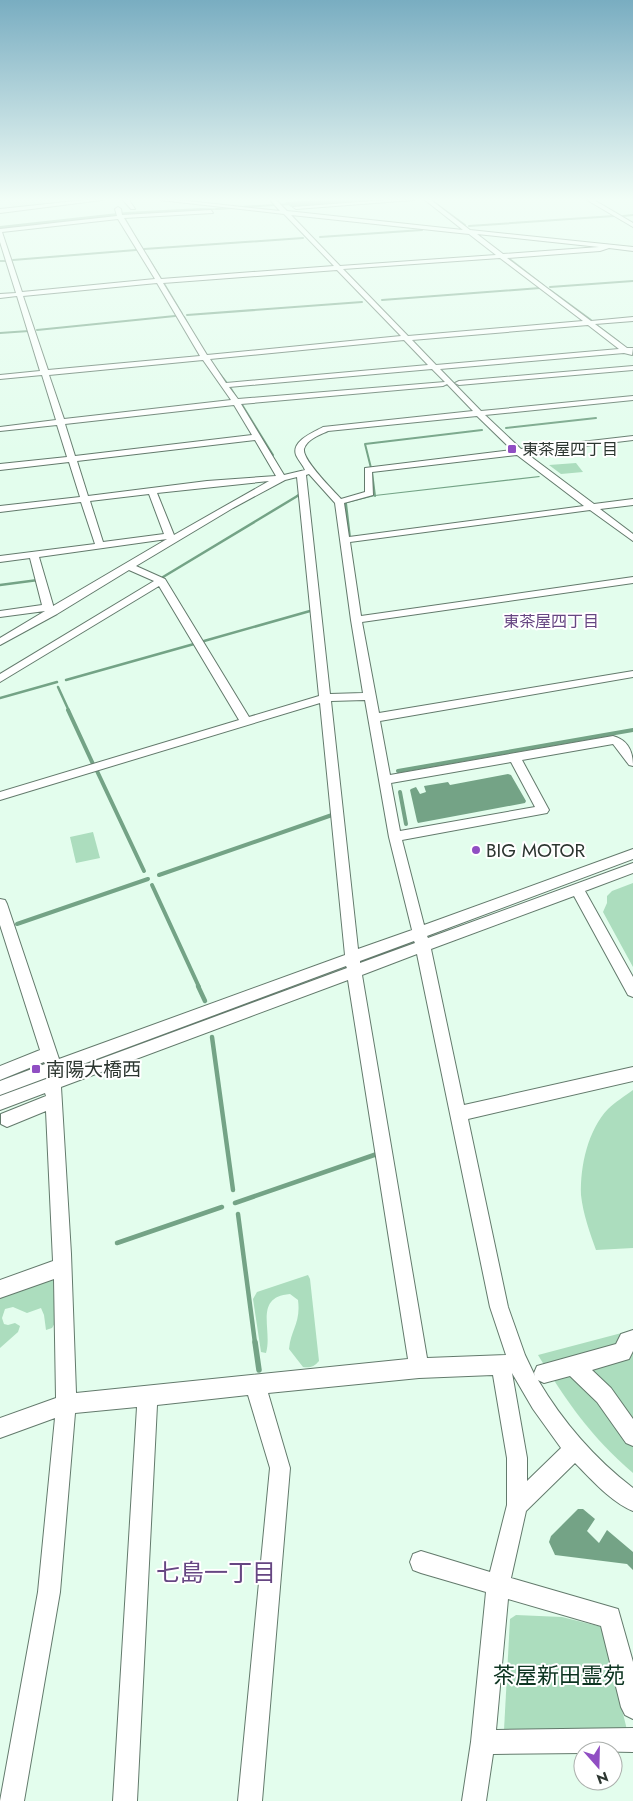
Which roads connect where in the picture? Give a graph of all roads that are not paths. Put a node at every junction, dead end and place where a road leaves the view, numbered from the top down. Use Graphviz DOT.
graph roads {
  1 [pos="17,284"];
  2 [pos="126,284"];
  3 [pos="160,284"];
  4 [pos="355,284"];
  5 [pos="538,284"];
  6 [pos="20,294"];
  7 [pos="0,296"];
  8 [pos="633,319"];
  9 [pos="588,322"];
  10 [pos="407,338"];
  11 [pos="629,351"];
  12 [pos="204,356"];
  13 [pos="633,356"];
  14 [pos="435,367"];
  15 [pos="633,368"];
  16 [pos="46,373"];
  17 [pos="0,378"];
  18 [pos="459,383"];
  19 [pos="443,384"];
  20 [pos="224,385"];
  21 [pos="633,398"];
  22 [pos="236,402"];
  23 [pos="478,412"];
  24 [pos="61,422"];
  25 [pos="0,429"];
  26 [pos="257,437"];
  27 [pos="633,438"];
  28 [pos="520,453"];
  29 [pos="73,459"];
  30 [pos="0,467"];
  31 [pos="305,472"];
  32 [pos="282,478"];
  33 [pos="152,491"];
  34 [pos="85,499"];
  35 [pos="338,502"];
  36 [pos="633,502"];
  37 [pos="593,508"];
  38 [pos="0,510"];
  39 [pos="633,538"];
  40 [pos="171,539"];
  41 [pos="344,540"];
  42 [pos="100,545"];
  43 [pos="34,554"];
  44 [pos="0,559"];
  45 [pos="130,567"];
  46 [pos="633,580"];
  47 [pos="161,581"];
  48 [pos="51,610"];
  49 [pos="0,614"];
  50 [pos="356,620"];
  51 [pos="0,642"];
  52 [pos="633,674"];
  53 [pos="0,679"];
  54 [pos="369,696"];
  55 [pos="324,698"];
  56 [pos="373,718"];
  57 [pos="246,721"];
  58 [pos="514,757"];
  59 [pos="633,762"];
  60 [pos="384,780"];
  61 [pos="0,796"];
  62 [pos="395,838"];
  63 [pos="633,854"];
  64 [pos="633,868"];
  65 [pos="577,888"];
  66 [pos="0,904"];
  67 [pos="4,928"];
  68 [pos="421,939"];
  69 [pos="354,964"];
  70 [pos="633,991"];
  71 [pos="0,1073"];
  72 [pos="633,1074"];
  73 [pos="53,1077"];
  74 [pos="8,1081"];
  75 [pos="4,1097"];
  76 [pos="458,1114"];
  77 [pos="3,1120"];
  78 [pos="62,1267"];
  79 [pos="0,1289"];
  80 [pos="633,1340"];
  81 [pos="510,1363"];
  82 [pos="573,1365"];
  83 [pos="418,1368"];
  84 [pos="544,1373"];
  85 [pos="255,1384"];
  86 [pos="148,1395"];
  87 [pos="66,1404"];
  88 [pos="0,1428"];
  89 [pos="633,1436"];
  90 [pos="575,1449"];
  91 [pos="633,1501"];
  92 [pos="517,1505"];
  93 [pos="421,1562"];
  94 [pos="498,1585"];
  95 [pos="633,1707"];
  96 [pos="633,1740"];
  97 [pos="483,1742"];
  98 [pos="12,1801"];
  99 [pos="126,1801"];
  100 [pos="250,1801"];
  101 [pos="474,1801"];
  1 -- 6 [label="street"];
  2 -- 6 [label="street"];
  3 -- 12 [label="street"];
  4 -- 10 [label="street"];
  5 -- 9 [label="street"];
  6 -- 7 [label="street"];
  6 -- 16 [label="street"];
  8 -- 9 [label="street"];
  9 -- 10 [label="street"];
  9 -- 11 [label="street"];
  10 -- 12 [label="street"];
  10 -- 14 [label="street"];
  11 -- 13 [label="street"];
  11 -- 14 [label="street"];
  12 -- 16 [label="street"];
  12 -- 20 [label="street"];
  14 -- 20 [label="street"];
  14 -- 23 [label="street"];
  15 -- 18 [label="street"];
  16 -- 17 [label="street"];
  16 -- 24 [label="street"];
  19 -- 22 [label="street"];
  20 -- 22 [label="street"];
  21 -- 23 [label="street"];
  22 -- 24 [label="street"];
  22 -- 26 [label="street"];
  23 -- 28 [label="street"];
  23 -- 31 [label="street"];
  24 -- 25 [label="street"];
  24 -- 29 [label="street"];
  26 -- 29 [label="street"];
  26 -- 32 [label="street"];
  27 -- 28 [label="street"];
  28 -- 35 [label="street"];
  28 -- 37 [label="street"];
  29 -- 30 [label="street"];
  29 -- 34 [label="street"];
  31 -- 32 [label="street"];
  31 -- 35 [label="street"];
  31 -- 55 [label="street"];
  32 -- 33 [label="street"];
  32 -- 40 [label="street"];
  33 -- 34 [label="street"];
  33 -- 40 [label="street"];
  34 -- 38 [label="street"];
  34 -- 42 [label="street"];
  35 -- 41 [label="street"];
  36 -- 37 [label="street"];
  37 -- 39 [label="street"];
  37 -- 41 [label="street"];
  40 -- 42 [label="street"];
  40 -- 45 [label="street"];
  41 -- 50 [label="street"];
  42 -- 43 [label="street"];
  43 -- 44 [label="street"];
  43 -- 48 [label="street"];
  45 -- 47 [label="street"];
  45 -- 48 [label="street"];
  46 -- 50 [label="street"];
  47 -- 53 [label="street"];
  47 -- 57 [label="street"];
  48 -- 49 [label="street"];
  48 -- 51 [label="street"];
  50 -- 54 [label="street"];
  52 -- 56 [label="street"];
  54 -- 55 [label="street"];
  54 -- 56 [label="street"];
  55 -- 57 [label="street"];
  55 -- 69 [label="street"];
  56 -- 60 [label="street"];
  57 -- 61 [label="street"];
  58 -- 59 [label="street"];
  58 -- 60 [label="street"];
  58 -- 62 [label="street"];
  60 -- 62 [label="street"];
  62 -- 68 [label="street"];
  63 -- 68 [label="street"];
  64 -- 65 [label="street"];
  65 -- 68 [label="street"];
  65 -- 70 [label="street"];
  66 -- 67 [label="street"];
  67 -- 73 [label="street"];
  68 -- 69 [label="street"];
  68 -- 76 [label="street"];
  69 -- 73 [label="street"];
  69 -- 83 [label="street"];
  71 -- 73 [label="street"];
  72 -- 76 [label="street"];
  73 -- 74 [label="street"];
  73 -- 75 [label="street"];
  73 -- 77 [label="street"];
  73 -- 78 [label="street"];
  74 -- 75 [label="street"];
  75 -- 77 [label="street"];
  76 -- 81 [label="street"];
  78 -- 79 [label="street"];
  78 -- 87 [label="street"];
  80 -- 82 [label="street"];
  81 -- 83 [label="street"];
  81 -- 90 [label="street"];
  81 -- 92 [label="street"];
  82 -- 84 [label="street"];
  82 -- 89 [label="street"];
  83 -- 85 [label="street"];
  85 -- 86 [label="street"];
  85 -- 100 [label="street"];
  86 -- 87 [label="street"];
  86 -- 99 [label="street"];
  87 -- 88 [label="street"];
  87 -- 98 [label="street"];
  90 -- 91 [label="street"];
  90 -- 92 [label="street"];
  92 -- 94 [label="street"];
  93 -- 94 [label="street"];
  94 -- 95 [label="street"];
  94 -- 97 [label="street"];
  96 -- 97 [label="street"];
  97 -- 101 [label="street"];
}
